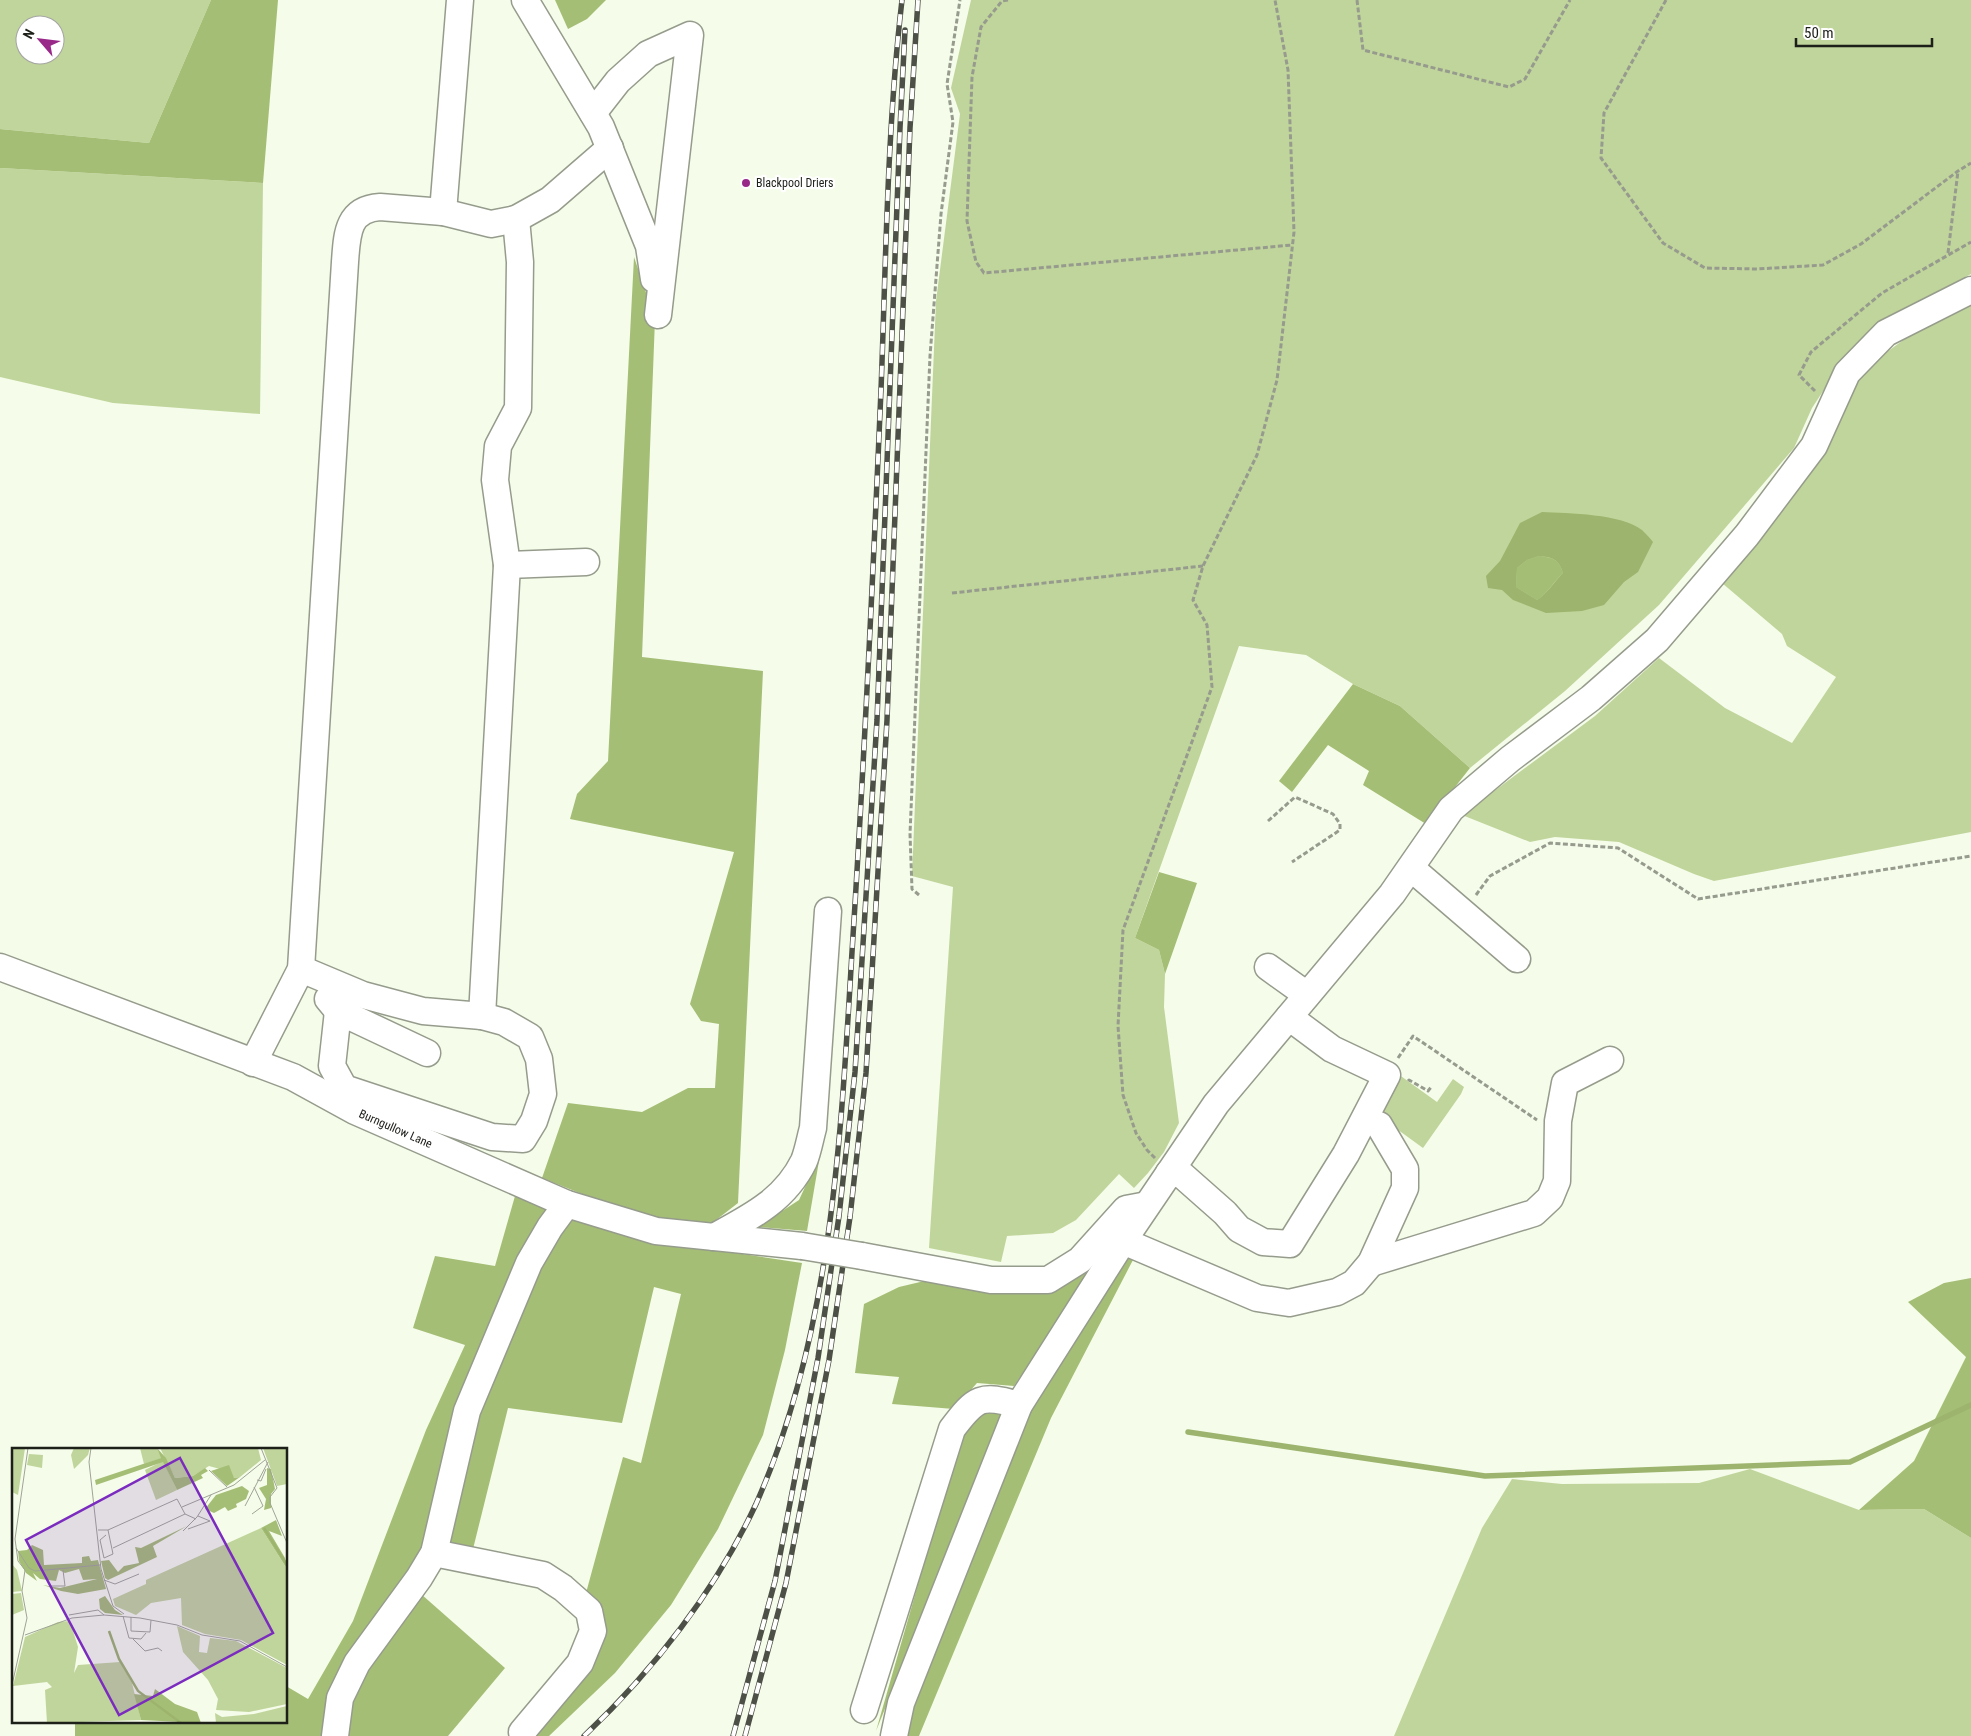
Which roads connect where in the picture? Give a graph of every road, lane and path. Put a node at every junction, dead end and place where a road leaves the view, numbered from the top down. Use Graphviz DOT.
graph roads {
  1 [pos="460,0"];
  2 [pos="525,0"];
  3 [pos="960,0"];
  4 [pos="1008,0"];
  5 [pos="1275,0"];
  6 [pos="1357,0"];
  7 [pos="1570,0"];
  8 [pos="1666,0"];
  9 [pos="593,113"];
  10 [pos="610,148"];
  11 [pos="1971,163"];
  12 [pos="1958,171"];
  13 [pos="443,212"];
  14 [pos="516,219"];
  15 [pos="1971,242"];
  16 [pos="1292,245"];
  17 [pos="1948,254"];
  18 [pos="1971,290"];
  19 [pos="1832,406"];
  20 [pos="586,562"];
  21 [pos="507,565"];
  22 [pos="1203,566"];
  23 [pos="952,593"];
  24 [pos="1268,821"];
  25 [pos="1971,856"];
  26 [pos="1292,862"];
  27 [pos="1411,868"];
  28 [pos="919,895"];
  29 [pos="828,911"];
  30 [pos="1463,913"];
  31 [pos="1517,959"];
  32 [pos="0,967"];
  33 [pos="1268,967"];
  34 [pos="301,969"];
  35 [pos="1307,995"];
  36 [pos="338,1011"];
  37 [pos="482,1016"];
  38 [pos="1289,1017"];
  39 [pos="427,1053"];
  40 [pos="1610,1060"];
  41 [pos="253,1063"];
  42 [pos="1387,1076"];
  43 [pos="1379,1125"];
  44 [pos="1558,1133"];
  45 [pos="1169,1173"];
  46 [pos="567,1204"];
  47 [pos="1147,1205"];
  48 [pos="714,1237"];
  49 [pos="1124,1241"];
  50 [pos="1371,1263"];
  51 [pos="1019,1405"];
  52 [pos="434,1552"];
  53 [pos="864,1710"];
  54 [pos="522,1732"];
  55 [pos="335,1736"];
  56 [pos="894,1736"];
  1 -- 13 [label="street"];
  2 -- 9 [label="street"];
  3 -- 28 [label="path"];
  4 -- 16 [label="path"];
  5 -- 16 [label="path"];
  6 -- 7 [label="path"];
  8 -- 12 [label="path"];
  9 -- 10 [label="street"];
  9 -- 10 [label="street"];
  10 -- 14 [label="street"];
  11 -- 12 [label="path"];
  12 -- 17 [label="path"];
  13 -- 14 [label="street"];
  13 -- 34 [label="street"];
  14 -- 21 [label="street"];
  15 -- 17 [label="path"];
  16 -- 22 [label="path"];
  17 -- 19 [label="path"];
  18 -- 19 [label="street"];
  19 -- 27 [label="street"];
  20 -- 21 [label="street"];
  21 -- 37 [label="street"];
  22 -- 23 [label="path"];
  22 -- 45 [label="path"];
  24 -- 26 [label="path"];
  25 -- 30 [label="path"];
  27 -- 30 [label="street"];
  27 -- 35 [label="street"];
  29 -- 48 [label="street"];
  30 -- 31 [label="street"];
  32 -- 41 [label="street, Burngullow Lane"];
  33 -- 35 [label="street"];
  34 -- 36 [label="street"];
  34 -- 37 [label="street"];
  34 -- 41 [label="street"];
  35 -- 38 [label="street"];
  36 -- 37 [label="street"];
  36 -- 39 [label="street"];
  38 -- 42 [label="street"];
  38 -- 45 [label="street"];
  40 -- 44 [label="street"];
  41 -- 46 [label="street, Burngullow Lane"];
  42 -- 44 [label="path"];
  42 -- 45 [label="street"];
  43 -- 50 [label="street"];
  44 -- 50 [label="street"];
  45 -- 47 [label="street"];
  46 -- 48 [label="street, Burngullow Lane"];
  46 -- 52 [label="street"];
  47 -- 48 [label="street, Burngullow Lane, bridge"];
  47 -- 49 [label="street"];
  49 -- 50 [label="street"];
  49 -- 51 [label="street"];
  51 -- 53 [label="street"];
  51 -- 56 [label="street"];
  52 -- 54 [label="street"];
  52 -- 55 [label="street"];
}
